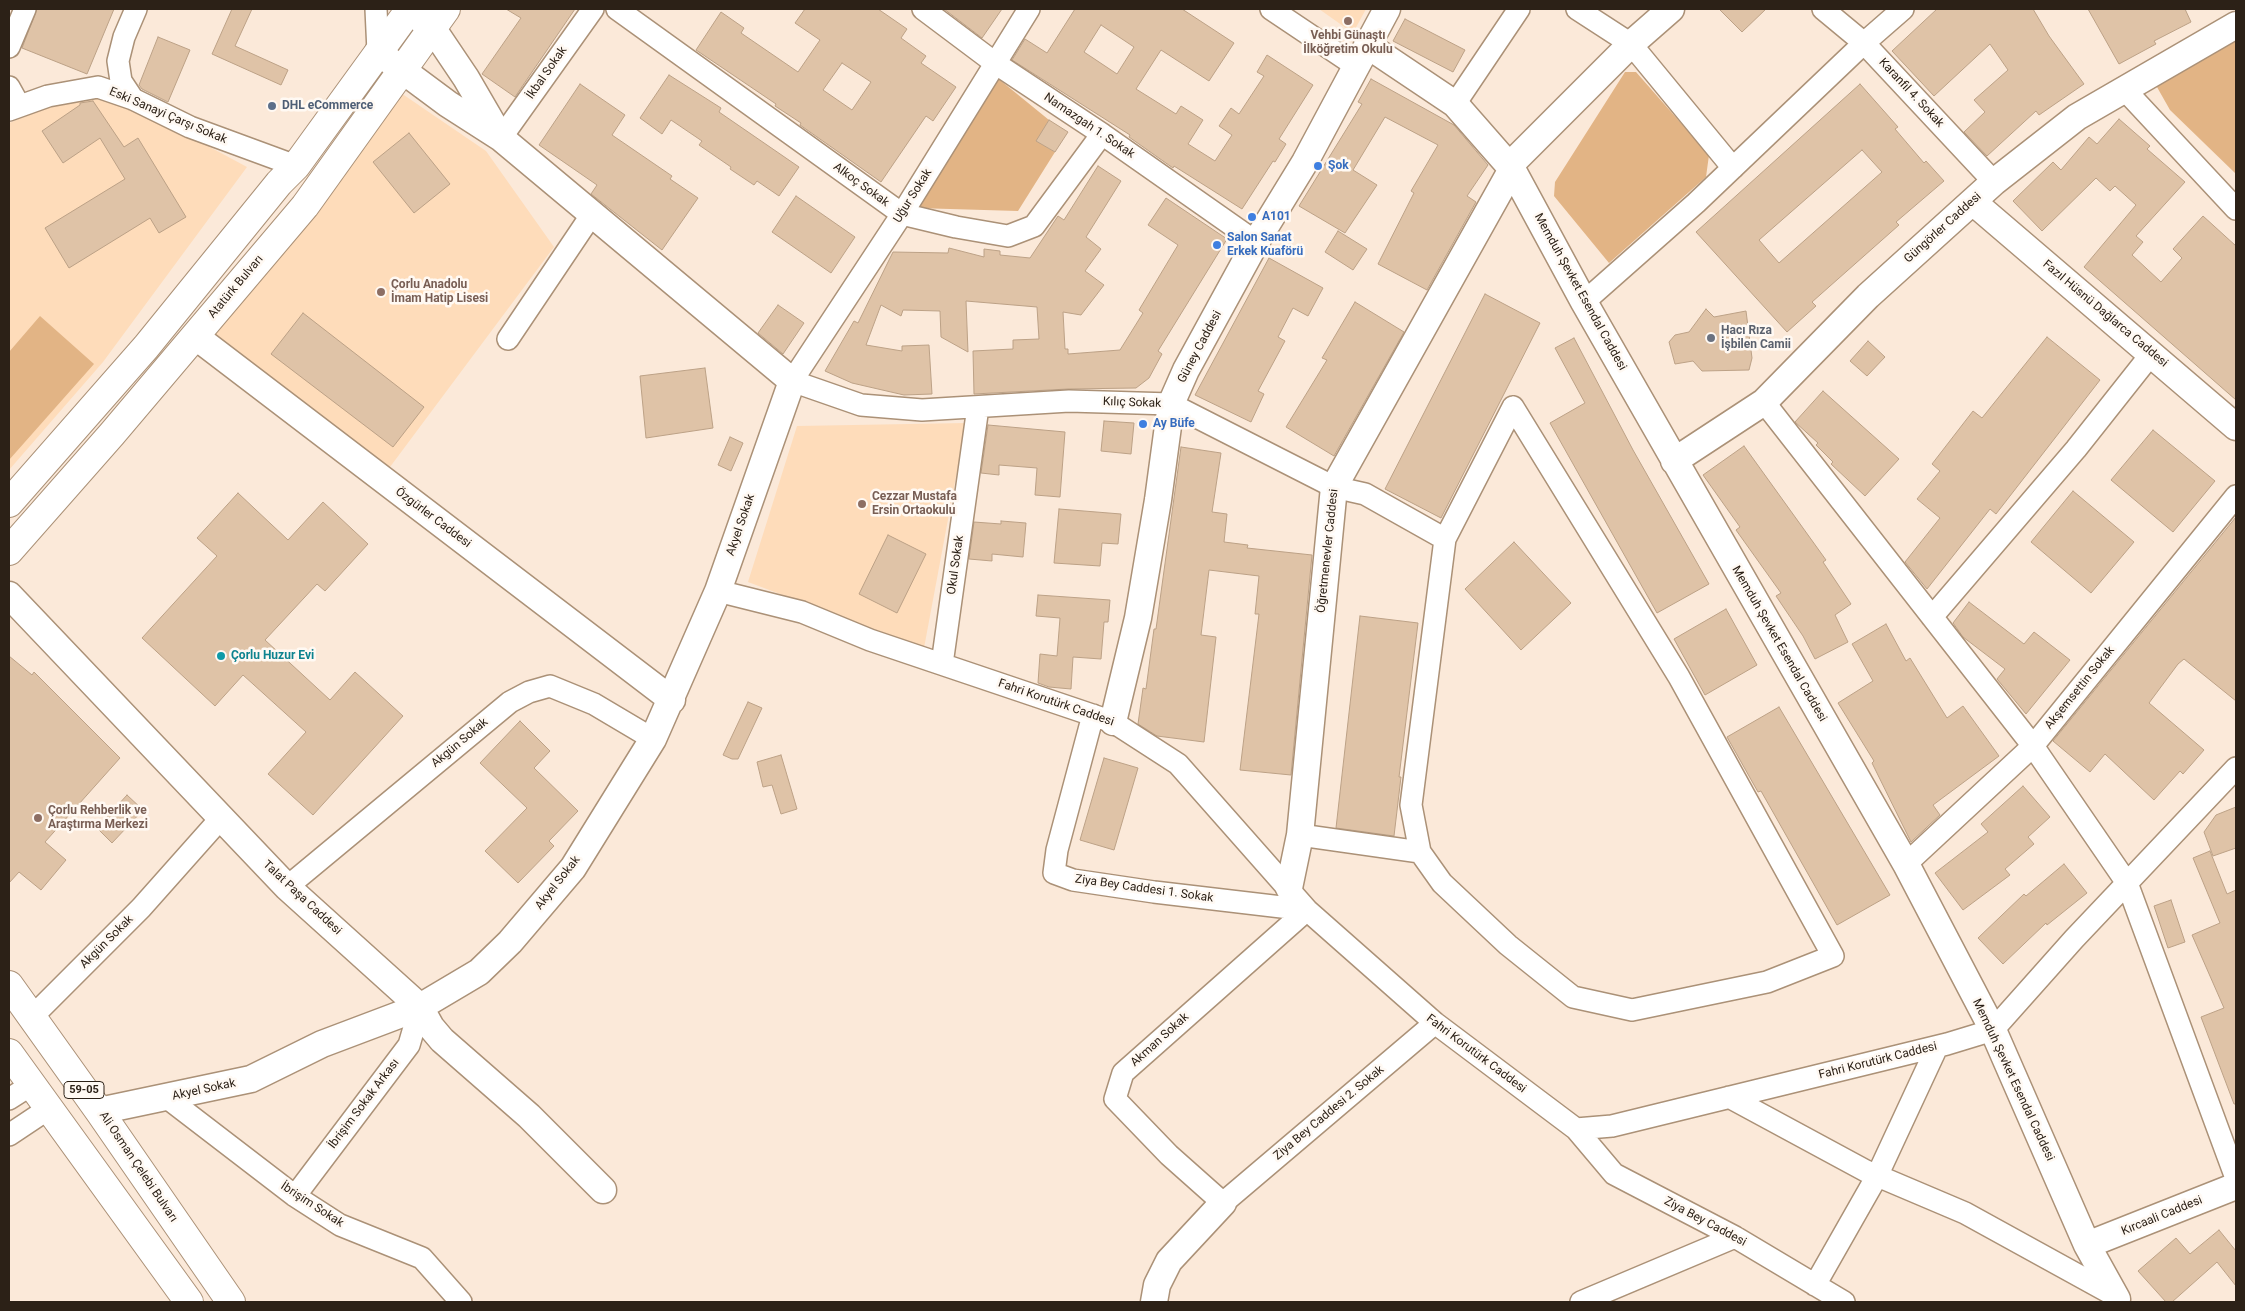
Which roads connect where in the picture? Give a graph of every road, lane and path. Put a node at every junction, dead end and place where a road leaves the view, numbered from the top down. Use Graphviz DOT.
graph roads {
  1 [pos="25,9"];
  2 [pos="136,9"];
  3 [pos="376,9"];
  4 [pos="408,9"];
  5 [pos="593,9"];
  6 [pos="617,9"];
  7 [pos="923,9"];
  8 [pos="1029,9"];
  9 [pos="1270,9"];
  10 [pos="1387,9"];
  11 [pos="1519,9"];
  12 [pos="1577,9"];
  13 [pos="1671,9"];
  14 [pos="1823,9"];
  15 [pos="1903,9"];
  16 [pos="439,19"];
  17 [pos="2236,26"];
  18 [pos="1864,42"];
  19 [pos="1630,44"];
  20 [pos="9,45"];
  21 [pos="378,52"];
  22 [pos="1362,55"];
  23 [pos="995,63"];
  24 [pos="403,70"];
  25 [pos="2126,90"];
  26 [pos="133,99"];
  27 [pos="12,101"];
  28 [pos="1454,104"];
  29 [pos="1102,134"];
  30 [pos="501,138"];
  31 [pos="296,166"];
  32 [pos="1510,168"];
  33 [pos="1733,168"];
  34 [pos="1994,182"];
  35 [pos="1973,202"];
  36 [pos="2236,209"];
  37 [pos="592,214"];
  38 [pos="902,214"];
  39 [pos="1256,242"];
  40 [pos="1584,302"];
  41 [pos="195,336"];
  42 [pos="508,339"];
  43 [pos="2152,353"];
  44 [pos="792,381"];
  45 [pos="1764,402"];
  46 [pos="1171,404"];
  47 [pos="978,407"];
  48 [pos="2236,427"];
  49 [pos="1674,461"];
  50 [pos="1334,487"];
  51 [pos="2236,496"];
  52 [pos="9,503"];
  53 [pos="1445,539"];
  54 [pos="9,551"];
  55 [pos="718,591"];
  56 [pos="9,595"];
  57 [pos="1932,617"];
  58 [pos="942,664"];
  59 [pos="672,700"];
  60 [pos="1103,718"];
  61 [pos="653,740"];
  62 [pos="2033,746"];
  63 [pos="2236,768"];
  64 [pos="221,818"];
  65 [pos="1300,835"];
  66 [pos="1420,852"];
  67 [pos="1906,864"];
  68 [pos="2127,882"];
  69 [pos="287,888"];
  70 [pos="1289,888"];
  71 [pos="1307,910"];
  72 [pos="9,985"];
  73 [pos="420,1006"];
  74 [pos="31,1018"];
  75 [pos="1435,1023"];
  76 [pos="1993,1030"];
  77 [pos="1937,1047"];
  78 [pos="9,1053"];
  79 [pos="31,1085"];
  80 [pos="1728,1097"];
  81 [pos="166,1098"];
  82 [pos="9,1099"];
  83 [pos="48,1109"];
  84 [pos="99,1111"];
  85 [pos="1576,1129"];
  86 [pos="9,1135"];
  87 [pos="1877,1176"];
  88 [pos="2236,1178"];
  89 [pos="2236,1186"];
  90 [pos="602,1190"];
  91 [pos="295,1196"];
  92 [pos="1223,1203"];
  93 [pos="1735,1237"];
  94 [pos="2087,1245"];
  95 [pos="1815,1286"];
  96 [pos="2116,1300"];
  97 [pos="189,1302"];
  98 [pos="230,1302"];
  99 [pos="461,1302"];
  100 [pos="1154,1302"];
  101 [pos="1581,1302"];
  102 [pos="1844,1302"];
  1 -- 20 [label="street"];
  2 -- 26 [label="street"];
  3 -- 21 [label="street"];
  4 -- 16 [label="street"];
  4 -- 21 [label="main road"];
  5 -- 30 [label="street, İkbal Sokak"];
  6 -- 38 [label="street, Alkoç Sokak"];
  7 -- 23 [label="street, Namazgah 1. Sokak"];
  8 -- 23 [label="street, Uğur Sokak"];
  9 -- 22 [label="street"];
  10 -- 22 [label="street, Güney Caddesi"];
  11 -- 28 [label="street"];
  12 -- 19 [label="street"];
  13 -- 19 [label="street, Öğretmenevler Caddesi"];
  14 -- 18 [label="street, Karanfil 4. Sokak"];
  15 -- 18 [label="street"];
  16 -- 24 [label="main road, Atatürk Bulvarı"];
  16 -- 30 [label="street"];
  17 -- 25 [label="street, Güngörler Caddesi"];
  18 -- 33 [label="street"];
  18 -- 34 [label="street, Karanfil 4. Sokak"];
  19 -- 32 [label="street, Öğretmenevler Caddesi"];
  19 -- 33 [label="street"];
  21 -- 24 [label="street"];
  21 -- 31 [label="main road"];
  22 -- 28 [label="street, Memduh Şevket Esendal Caddesi"];
  22 -- 39 [label="street, Güney Caddesi"];
  23 -- 29 [label="street, Namazgah 1. Sokak"];
  23 -- 38 [label="street, Uğur Sokak"];
  24 -- 30 [label="street"];
  24 -- 41 [label="main road, Atatürk Bulvarı"];
  25 -- 34 [label="street, Güngörler Caddesi"];
  25 -- 36 [label="street"];
  26 -- 27 [label="street, Eski Sanayi Çarşı Sokak"];
  26 -- 31 [label="street, Eski Sanayi Çarşı Sokak"];
  28 -- 32 [label="street, Memduh Şevket Esendal Caddesi"];
  29 -- 38 [label="street, Alkoç Sokak"];
  29 -- 39 [label="street, Namazgah 1. Sokak"];
  30 -- 37 [label="street"];
  31 -- 52 [label="main road"];
  32 -- 40 [label="street, Memduh Şevket Esendal Caddesi"];
  32 -- 50 [label="street, Öğretmenevler Caddesi"];
  33 -- 40 [label="street"];
  34 -- 35 [label="street, Güngörler Caddesi"];
  35 -- 43 [label="street, Fazıl Hüsnü Dağlarca Caddesi"];
  35 -- 45 [label="street, Güngörler Caddesi"];
  37 -- 42 [label="street"];
  37 -- 44 [label="street"];
  38 -- 44 [label="street, Uğur Sokak"];
  39 -- 46 [label="street, Güney Caddesi"];
  40 -- 49 [label="street, Memduh Şevket Esendal Caddesi"];
  41 -- 54 [label="main road, Atatürk Bulvarı"];
  41 -- 59 [label="street, Özgürler Caddesi"];
  43 -- 48 [label="street, Fazıl Hüsnü Dağlarca Caddesi"];
  43 -- 57 [label="street"];
  44 -- 47 [label="street, Kılıç Sokak"];
  44 -- 55 [label="street, Akyel Sokak"];
  45 -- 49 [label="street, Güngörler Caddesi"];
  45 -- 57 [label="street"];
  46 -- 47 [label="street, Kılıç Sokak"];
  46 -- 50 [label="street, Kılıç Sokak"];
  46 -- 60 [label="street, Güney Caddesi"];
  47 -- 58 [label="street, Okul Sokak"];
  49 -- 67 [label="street, Memduh Şevket Esendal Caddesi"];
  50 -- 53 [label="street, Kılıç Sokak"];
  50 -- 65 [label="street, Öğretmenevler Caddesi"];
  51 -- 62 [label="street, Akşemsettin Sokak"];
  53 -- 66 [label="street"];
  53 -- 66 [label="street"];
  55 -- 58 [label="street, Fahri Korutürk Caddesi"];
  55 -- 59 [label="street, Akyel Sokak"];
  56 -- 64 [label="street, Talat Paşa Caddesi"];
  57 -- 62 [label="street"];
  58 -- 60 [label="street, Fahri Korutürk Caddesi"];
  59 -- 61 [label="street, Akyel Sokak"];
  60 -- 70 [label="street, Fahri Korutürk Caddesi"];
  60 -- 71 [label="street, Ziya Bey Caddesi 1. Sokak"];
  61 -- 69 [label="street, Akgün Sokak"];
  61 -- 73 [label="street, Akyel Sokak"];
  62 -- 67 [label="street, Akşemsettin Sokak"];
  62 -- 68 [label="street"];
  63 -- 68 [label="street"];
  64 -- 69 [label="street, Talat Paşa Caddesi"];
  64 -- 74 [label="street, Akgün Sokak"];
  65 -- 66 [label="street"];
  65 -- 70 [label="street, Öğretmenevler Caddesi"];
  67 -- 76 [label="street, Memduh Şevket Esendal Caddesi"];
  68 -- 76 [label="street"];
  68 -- 88 [label="street"];
  69 -- 73 [label="street, Talat Paşa Caddesi"];
  70 -- 71 [label="street, Fahri Korutürk Caddesi"];
  71 -- 75 [label="street, Fahri Korutürk Caddesi"];
  71 -- 92 [label="street, Akman Sokak"];
  72 -- 74 [label="main road, Ali Osman Çelebi Bulvarı / 59-05"];
  73 -- 81 [label="street, Akyel Sokak"];
  73 -- 90 [label="street, Talat Paşa Caddesi"];
  73 -- 91 [label="street, İbrişim Sokak Arkası"];
  74 -- 84 [label="main road, Ali Osman Çelebi Bulvarı / 59-05"];
  75 -- 85 [label="street, Fahri Korutürk Caddesi"];
  75 -- 92 [label="street, Ziya Bey Caddesi 2. Sokak"];
  76 -- 77 [label="street, Fahri Korutürk Caddesi"];
  76 -- 94 [label="street, Memduh Şevket Esendal Caddesi"];
  77 -- 80 [label="street, Fahri Korutürk Caddesi"];
  77 -- 87 [label="street"];
  78 -- 79 [label="main road"];
  79 -- 82 [label="street"];
  79 -- 83 [label="main road"];
  80 -- 85 [label="street, Fahri Korutürk Caddesi"];
  80 -- 87 [label="street"];
  81 -- 84 [label="street, Akyel Sokak"];
  81 -- 91 [label="street, İbrişim Sokak"];
  83 -- 86 [label="street"];
  83 -- 97 [label="main road"];
  84 -- 98 [label="main road, Ali Osman Çelebi Bulvarı / 59-05"];
  85 -- 93 [label="street, Ziya Bey Caddesi"];
  87 -- 95 [label="street"];
  87 -- 96 [label="street"];
  89 -- 94 [label="street, Kırcaali Caddesi"];
  91 -- 99 [label="street, İbrişim Sokak"];
  92 -- 100 [label="street"];
  93 -- 95 [label="street, Ziya Bey Caddesi"];
  93 -- 101 [label="street"];
  94 -- 96 [label="street, Memduh Şevket Esendal Caddesi"];
  95 -- 102 [label="street, Ziya Bey Caddesi"];
}
